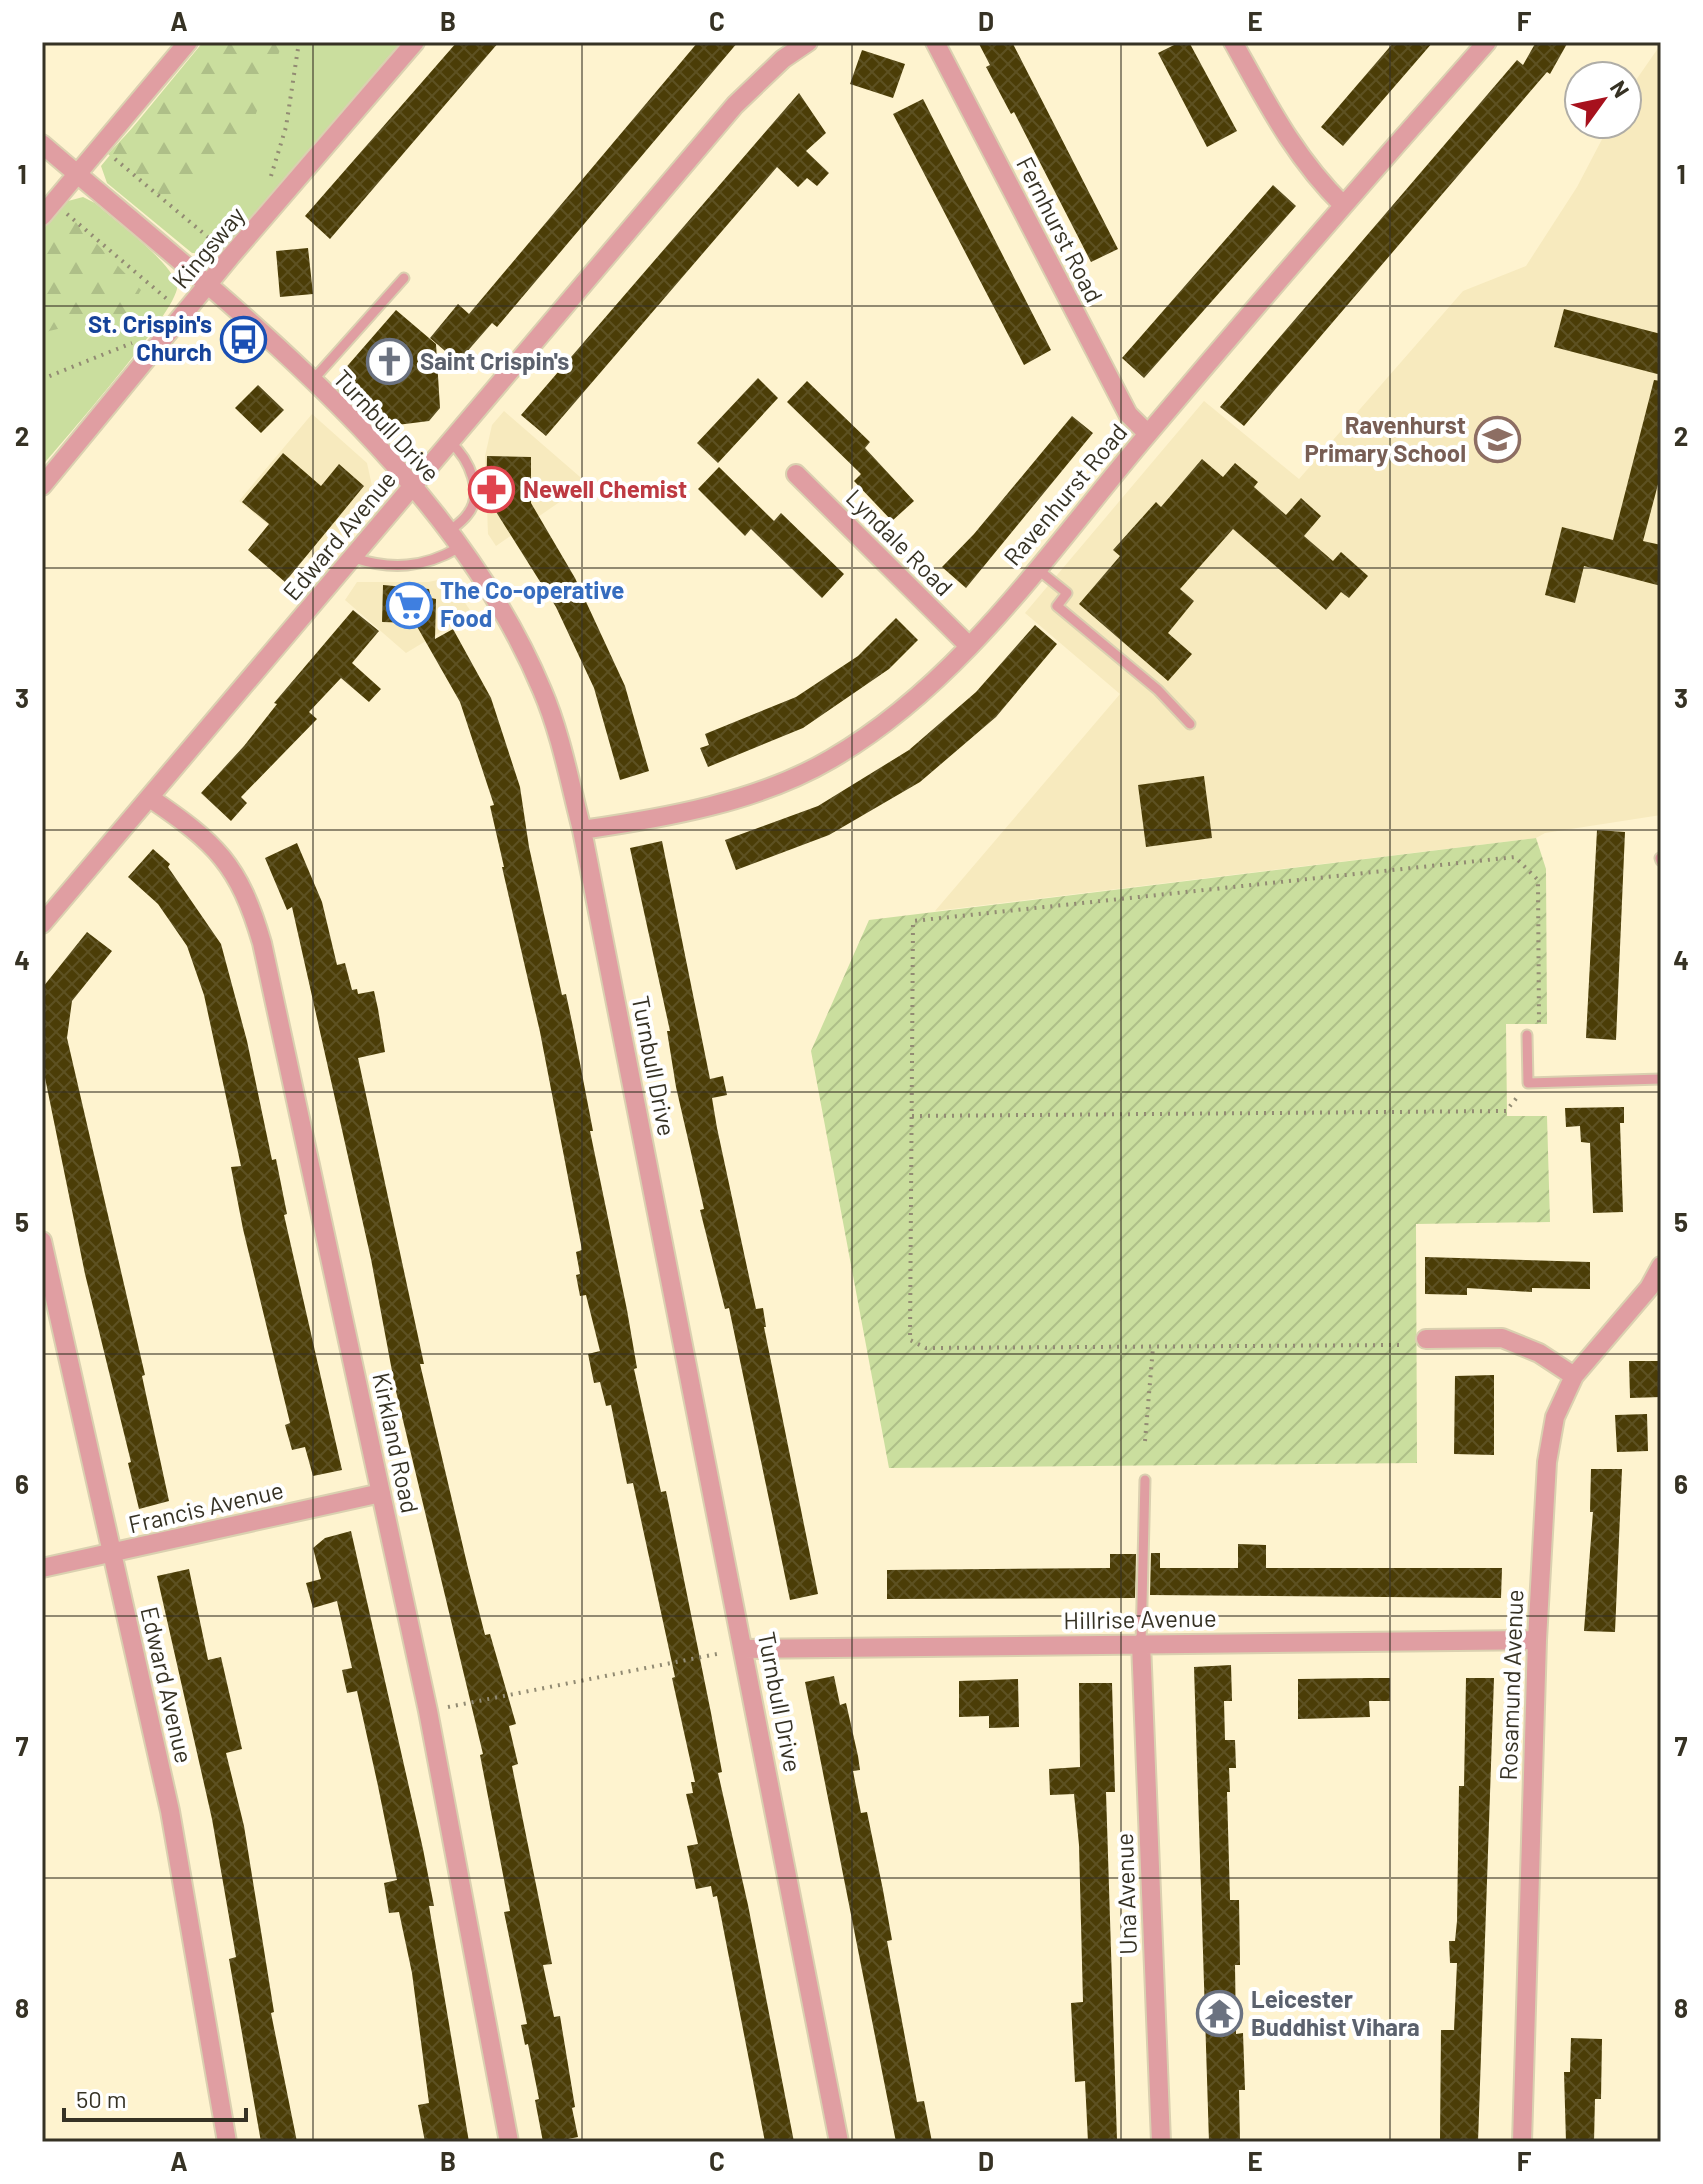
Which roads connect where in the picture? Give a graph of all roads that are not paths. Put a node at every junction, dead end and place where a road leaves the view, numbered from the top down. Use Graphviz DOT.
graph roads {
  1 [pos="188,42"];
  2 [pos="415,42"];
  3 [pos="808,42"];
  4 [pos="935,42"];
  5 [pos="1233,42"];
  6 [pos="1487,42"];
  7 [pos="42,144"];
  8 [pos="78,175"];
  9 [pos="1343,205"];
  10 [pos="48,209"];
  11 [pos="404,278"];
  12 [pos="209,286"];
  13 [pos="312,381"];
  14 [pos="1148,434"];
  15 [pos="451,443"];
  16 [pos="796,474"];
  17 [pos="42,486"];
  18 [pos="412,487"];
  19 [pos="453,540"];
  20 [pos="354,558"];
  21 [pos="1036,568"];
  22 [pos="969,646"];
  23 [pos="1190,724"];
  24 [pos="150,798"];
  25 [pos="582,830"];
  26 [pos="42,924"];
  27 [pos="1527,1035"];
  28 [pos="1661,1079"];
  29 [pos="42,1241"];
  30 [pos="1661,1266"];
  31 [pos="1655,1292"];
  32 [pos="1426,1339"];
  33 [pos="1574,1376"];
  34 [pos="1145,1480"];
  35 [pos="381,1493"];
  36 [pos="111,1554"];
  37 [pos="42,1568"];
  38 [pos="1537,1640"];
  39 [pos="1141,1643"];
  40 [pos="744,1649"];
  41 [pos="227,2142"];
  42 [pos="509,2142"];
  43 [pos="839,2142"];
  44 [pos="1161,2142"];
  45 [pos="1522,2142"];
  1 -- 8 [label="street"];
  2 -- 12 [label="street, Kingsway"];
  3 -- 15 [label="street, Edward Avenue"];
  4 -- 14 [label="street, Fernhurst Road"];
  5 -- 9 [label="street"];
  6 -- 9 [label="street, Ravenhurst Road"];
  7 -- 8 [label="street, Turnbull Drive"];
  8 -- 10 [label="street"];
  8 -- 12 [label="street, Turnbull Drive"];
  9 -- 14 [label="street, Ravenhurst Road"];
  11 -- 13 [label="lane"];
  12 -- 13 [label="street, Turnbull Drive"];
  12 -- 17 [label="street, Kingsway"];
  13 -- 18 [label="street, Turnbull Drive"];
  14 -- 21 [label="street, Ravenhurst Road"];
  15 -- 18 [label="street, Edward Avenue"];
  15 -- 19 [label="lane"];
  16 -- 22 [label="street, Lyndale Road"];
  18 -- 19 [label="street, Turnbull Drive"];
  18 -- 20 [label="street, Edward Avenue"];
  19 -- 20 [label="lane"];
  19 -- 25 [label="street, Turnbull Drive"];
  20 -- 24 [label="street, Edward Avenue"];
  21 -- 22 [label="street, Ravenhurst Road"];
  21 -- 23 [label="lane"];
  22 -- 25 [label="street, Ravenhurst Road"];
  24 -- 26 [label="street, Edward Avenue"];
  24 -- 35 [label="street, Kirkland Road"];
  25 -- 40 [label="street, Turnbull Drive"];
  27 -- 28 [label="lane"];
  29 -- 36 [label="street, Edward Avenue"];
  30 -- 31 [label="street, Rosamund Avenue"];
  31 -- 33 [label="street, Rosamund Avenue"];
  32 -- 33 [label="street"];
  33 -- 38 [label="street, Rosamund Avenue"];
  34 -- 39 [label="lane"];
  35 -- 36 [label="street, Francis Avenue"];
  35 -- 42 [label="street, Kirkland Road"];
  36 -- 37 [label="street, Francis Avenue"];
  36 -- 41 [label="street, Edward Avenue"];
  38 -- 39 [label="street, Hillrise Avenue"];
  38 -- 45 [label="street, Rosamund Avenue"];
  39 -- 40 [label="street, Hillrise Avenue"];
  39 -- 44 [label="street, Una Avenue"];
  40 -- 43 [label="street, Turnbull Drive"];
}
